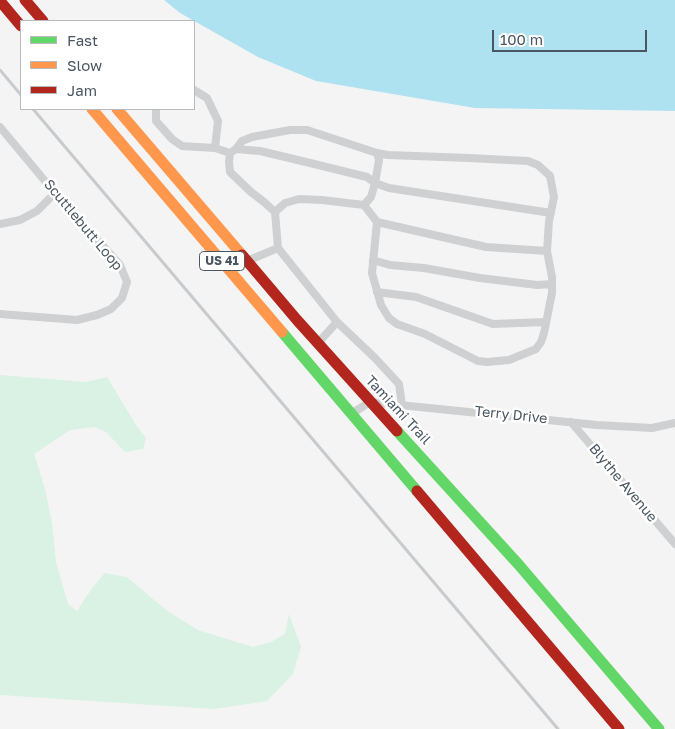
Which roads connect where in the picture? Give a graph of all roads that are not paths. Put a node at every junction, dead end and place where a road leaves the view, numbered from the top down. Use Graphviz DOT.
graph roads {
  1 [pos="25,0"];
  2 [pos="0,1"];
  3 [pos="42,20"];
  4 [pos="20,25"];
  5 [pos="195,91"];
  6 [pos="93,110"];
  7 [pos="118,110"];
  8 [pos="156,110"];
  9 [pos="0,128"];
  10 [pos="214,148"];
  11 [pos="233,151"];
  12 [pos="377,153"];
  13 [pos="375,183"];
  14 [pos="55,193"];
  15 [pos="364,204"];
  16 [pos="275,212"];
  17 [pos="552,213"];
  18 [pos="377,222"];
  19 [pos="0,224"];
  20 [pos="278,248"];
  21 [pos="547,251"];
  22 [pos="374,260"];
  23 [pos="247,261"];
  24 [pos="552,284"];
  25 [pos="377,292"];
  26 [pos="0,314"];
  27 [pos="337,322"];
  28 [pos="546,322"];
  29 [pos="318,343"];
  30 [pos="370,402"];
  31 [pos="402,404"];
  32 [pos="351,414"];
  33 [pos="571,422"];
  34 [pos="675,423"];
  35 [pos="675,544"];
  36 [pos="618,729"];
  37 [pos="659,729"];
  1 -- 3 [label="main road"];
  2 -- 4 [label="main road"];
  5 -- 10 [label="street"];
  6 -- 32 [label="main road, US 41"];
  7 -- 23 [label="main road, Tamiami Trail / US 41"];
  8 -- 10 [label="street"];
  9 -- 14 [label="street, Scuttlebutt Loop"];
  10 -- 11 [label="street"];
  11 -- 12 [label="street"];
  11 -- 13 [label="street"];
  11 -- 16 [label="street"];
  12 -- 13 [label="street"];
  12 -- 17 [label="street"];
  13 -- 15 [label="street"];
  13 -- 17 [label="street"];
  14 -- 19 [label="street"];
  14 -- 26 [label="street, Scuttlebutt Loop"];
  15 -- 16 [label="street"];
  15 -- 18 [label="street"];
  16 -- 20 [label="street"];
  17 -- 21 [label="street"];
  18 -- 21 [label="street"];
  18 -- 22 [label="street"];
  20 -- 23 [label="street"];
  20 -- 27 [label="street"];
  21 -- 24 [label="street"];
  22 -- 24 [label="street"];
  22 -- 25 [label="street"];
  23 -- 29 [label="main road, Tamiami Trail / US 41"];
  24 -- 28 [label="street"];
  25 -- 28 [label="street"];
  25 -- 28 [label="street"];
  27 -- 29 [label="street"];
  27 -- 31 [label="street"];
  29 -- 30 [label="main road, Tamiami Trail / US 41"];
  30 -- 31 [label="street, Terry Drive"];
  30 -- 32 [label="street"];
  30 -- 37 [label="main road, Tamiami Trail / US 41"];
  31 -- 33 [label="street, Terry Drive"];
  32 -- 36 [label="main road, US 41"];
  33 -- 34 [label="street, Terry Drive"];
  33 -- 35 [label="street, Blythe Avenue"];
}
